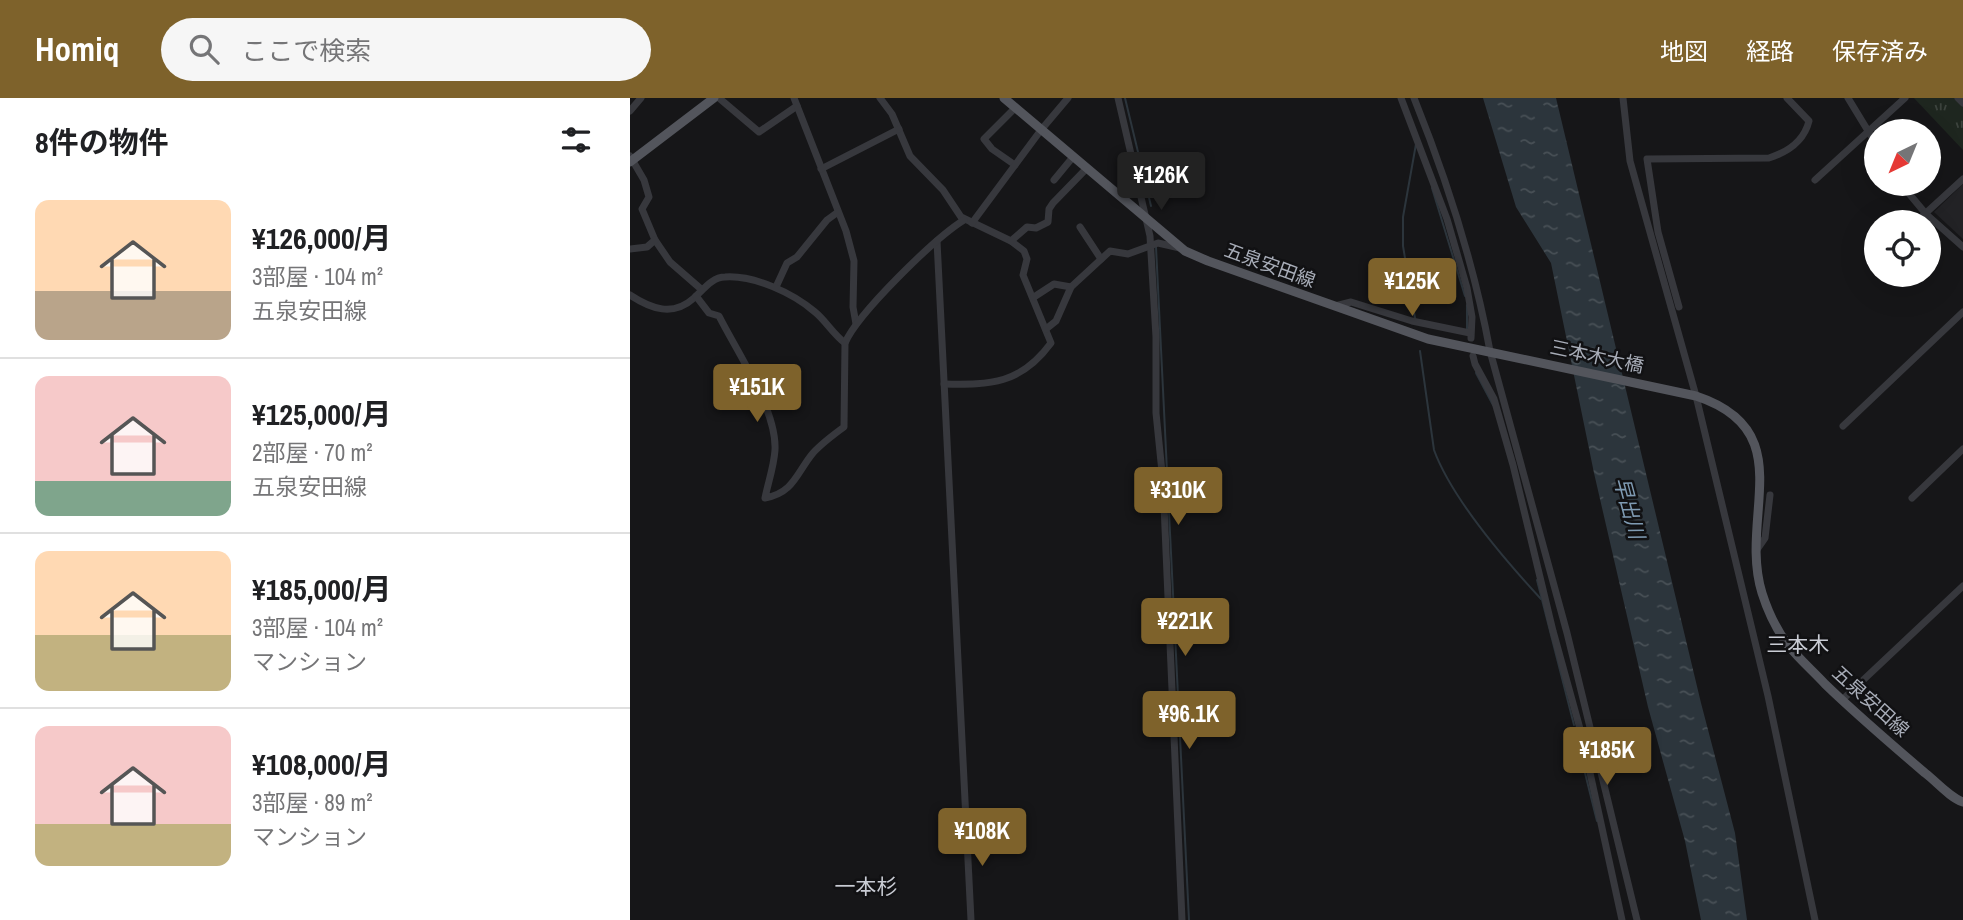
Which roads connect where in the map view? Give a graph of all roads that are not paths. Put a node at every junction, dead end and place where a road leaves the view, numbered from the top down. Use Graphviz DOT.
graph roads {
  1 [pos="641,98"];
  2 [pos="717,98"];
  3 [pos="794,98"];
  4 [pos="880,98"];
  5 [pos="1004,98"];
  6 [pos="1068,98"];
  7 [pos="1118,98"];
  8 [pos="1401,98"];
  9 [pos="1414,98"];
  10 [pos="1623,98"];
  11 [pos="1787,98"];
  12 [pos="1848,98"];
  13 [pos="1905,98"];
  14 [pos="1958,98"];
  15 [pos="1963,103"];
  16 [pos="797,106"];
  17 [pos="1015,108"];
  18 [pos="630,111"];
  19 [pos="1881,119"];
  20 [pos="1864,124"];
  21 [pos="899,129"];
  22 [pos="1041,130"];
  23 [pos="1864,135"];
  24 [pos="1073,157"];
  25 [pos="631,160"];
  26 [pos="1015,164"];
  27 [pos="1087,168"];
  28 [pos="821,169"];
  29 [pos="1963,179"];
  30 [pos="1054,180"];
  31 [pos="1815,180"];
  32 [pos="1911,196"];
  33 [pos="1923,210"];
  34 [pos="1930,210"];
  35 [pos="838,212"];
  36 [pos="1148,220"];
  37 [pos="968,222"];
  38 [pos="1080,227"];
  39 [pos="1941,227"];
  40 [pos="655,240"];
  41 [pos="1011,241"];
  42 [pos="937,242"];
  43 [pos="1151,245"];
  44 [pos="1963,247"];
  45 [pos="1182,248"];
  46 [pos="630,249"];
  47 [pos="1101,259"];
  48 [pos="776,287"];
  49 [pos="1071,287"];
  50 [pos="698,293"];
  51 [pos="630,295"];
  52 [pos="1034,297"];
  53 [pos="1335,306"];
  54 [pos="1679,307"];
  55 [pos="1963,312"];
  56 [pos="856,324"];
  57 [pos="1046,329"];
  58 [pos="845,343"];
  59 [pos="1491,351"];
  60 [pos="1473,356"];
  61 [pos="944,384"];
  62 [pos="1694,395"];
  63 [pos="1843,426"];
  64 [pos="1963,449"];
  65 [pos="1770,495"];
  66 [pos="1912,498"];
  67 [pos="1755,552"];
  68 [pos="1963,586"];
  69 [pos="1842,700"];
  70 [pos="1963,802"];
  71 [pos="971,920"];
  72 [pos="1182,920"];
  73 [pos="1622,920"];
  74 [pos="1637,920"];
  75 [pos="1815,920"];
  1 -- 18 [label="street"];
  2 -- 16 [label="street"];
  2 -- 25 [label="main road"];
  3 -- 16 [label="street"];
  4 -- 21 [label="street"];
  5 -- 17 [label="main road, 五泉安田線"];
  6 -- 22 [label="street"];
  7 -- 36 [label="street"];
  8 -- 53 [label="street"];
  9 -- 59 [label="street"];
  10 -- 62 [label="street"];
  11 -- 54 [label="street"];
  12 -- 20 [label="street"];
  13 -- 19 [label="street"];
  14 -- 15 [label="street"];
  16 -- 28 [label="street"];
  17 -- 22 [label="main road, 五泉安田線"];
  17 -- 26 [label="street"];
  21 -- 28 [label="street"];
  21 -- 37 [label="street"];
  22 -- 24 [label="main road, 五泉安田線"];
  22 -- 26 [label="street"];
  23 -- 31 [label="street"];
  24 -- 27 [label="main road, 五泉安田線"];
  24 -- 30 [label="street"];
  25 -- 40 [label="street"];
  26 -- 37 [label="street"];
  27 -- 36 [label="main road, 五泉安田線"];
  27 -- 41 [label="street"];
  28 -- 35 [label="street"];
  29 -- 34 [label="street"];
  32 -- 33 [label="street"];
  35 -- 48 [label="street"];
  35 -- 56 [label="street"];
  36 -- 43 [label="street"];
  36 -- 45 [label="main road, 五泉安田線"];
  37 -- 41 [label="street"];
  37 -- 42 [label="street"];
  38 -- 47 [label="street"];
  39 -- 44 [label="street"];
  40 -- 46 [label="street"];
  40 -- 50 [label="street"];
  41 -- 52 [label="street"];
  42 -- 56 [label="street"];
  42 -- 61 [label="street"];
  43 -- 45 [label="street"];
  43 -- 47 [label="street"];
  43 -- 72 [label="street"];
  45 -- 53 [label="main road, 五泉安田線"];
  47 -- 49 [label="street"];
  48 -- 50 [label="street"];
  48 -- 58 [label="street"];
  49 -- 52 [label="street"];
  49 -- 57 [label="street"];
  50 -- 51 [label="street"];
  50 -- 58 [label="street"];
  52 -- 57 [label="street"];
  53 -- 59 [label="main road, 五泉安田線"];
  55 -- 63 [label="street"];
  56 -- 58 [label="street"];
  57 -- 61 [label="street"];
  59 -- 62 [label="main road, 三本木大橋"];
  59 -- 74 [label="street"];
  60 -- 73 [label="street"];
  61 -- 71 [label="street"];
  62 -- 67 [label="main road, 五泉安田線"];
  62 -- 75 [label="street"];
  64 -- 66 [label="street"];
  65 -- 67 [label="street"];
  67 -- 69 [label="main road, 五泉安田線"];
  68 -- 69 [label="street"];
  69 -- 70 [label="main road, 五泉安田線"];
}
